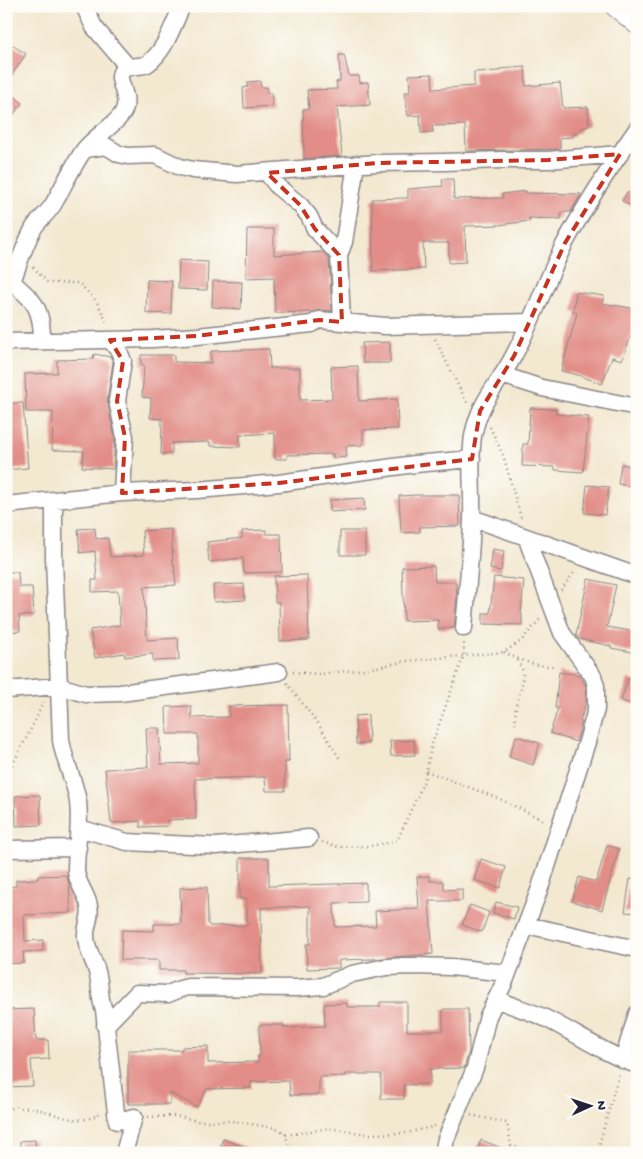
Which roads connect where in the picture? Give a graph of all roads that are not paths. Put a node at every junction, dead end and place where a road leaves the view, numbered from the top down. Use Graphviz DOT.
graph roads {
  1 [pos="84,6"];
  2 [pos="182,6"];
  3 [pos="615,6"];
  4 [pos="637,24"];
  5 [pos="128,67"];
  6 [pos="637,130"];
  7 [pos="85,149"];
  8 [pos="620,154"];
  9 [pos="356,164"];
  10 [pos="267,173"];
  11 [pos="339,255"];
  12 [pos="9,277"];
  13 [pos="342,322"];
  14 [pos="529,322"];
  15 [pos="42,340"];
  16 [pos="110,340"];
  17 [pos="6,342"];
  18 [pos="502,376"];
  19 [pos="637,408"];
  20 [pos="472,459"];
  21 [pos="122,493"];
  22 [pos="54,501"];
  23 [pos="6,505"];
  24 [pos="472,518"];
  25 [pos="526,537"];
  26 [pos="637,576"];
  27 [pos="464,628"];
  28 [pos="279,672"];
  29 [pos="54,686"];
  30 [pos="6,690"];
  31 [pos="79,828"];
  32 [pos="309,838"];
  33 [pos="78,848"];
  34 [pos="6,849"];
  35 [pos="526,925"];
  36 [pos="637,950"];
  37 [pos="507,973"];
  38 [pos="496,999"];
  39 [pos="637,1014"];
  40 [pos="105,1026"];
  41 [pos="630,1063"];
  42 [pos="124,1153"];
  43 [pos="443,1153"];
  1 -- 5 [label="street"];
  2 -- 5 [label="street"];
  3 -- 4 [label="street"];
  5 -- 7 [label="street"];
  6 -- 8 [label="street"];
  7 -- 10 [label="street"];
  7 -- 12 [label="street"];
  8 -- 9 [label="street"];
  8 -- 14 [label="street"];
  9 -- 10 [label="street"];
  9 -- 11 [label="street"];
  10 -- 11 [label="street"];
  11 -- 13 [label="street"];
  12 -- 15 [label="street"];
  13 -- 14 [label="street"];
  13 -- 16 [label="street"];
  14 -- 18 [label="street"];
  15 -- 16 [label="street"];
  15 -- 17 [label="street"];
  16 -- 21 [label="street"];
  18 -- 19 [label="street"];
  18 -- 20 [label="street"];
  20 -- 21 [label="street"];
  20 -- 24 [label="street"];
  21 -- 22 [label="street"];
  22 -- 23 [label="street"];
  22 -- 29 [label="street"];
  24 -- 25 [label="street"];
  24 -- 27 [label="street"];
  25 -- 26 [label="street"];
  25 -- 35 [label="street"];
  28 -- 29 [label="street"];
  29 -- 30 [label="street"];
  29 -- 31 [label="street"];
  31 -- 32 [label="street"];
  31 -- 33 [label="street"];
  33 -- 34 [label="street"];
  33 -- 40 [label="street"];
  35 -- 36 [label="street"];
  35 -- 37 [label="street"];
  37 -- 38 [label="street"];
  37 -- 40 [label="street"];
  38 -- 41 [label="street"];
  38 -- 43 [label="street"];
  39 -- 41 [label="street"];
  40 -- 42 [label="street"];
}
